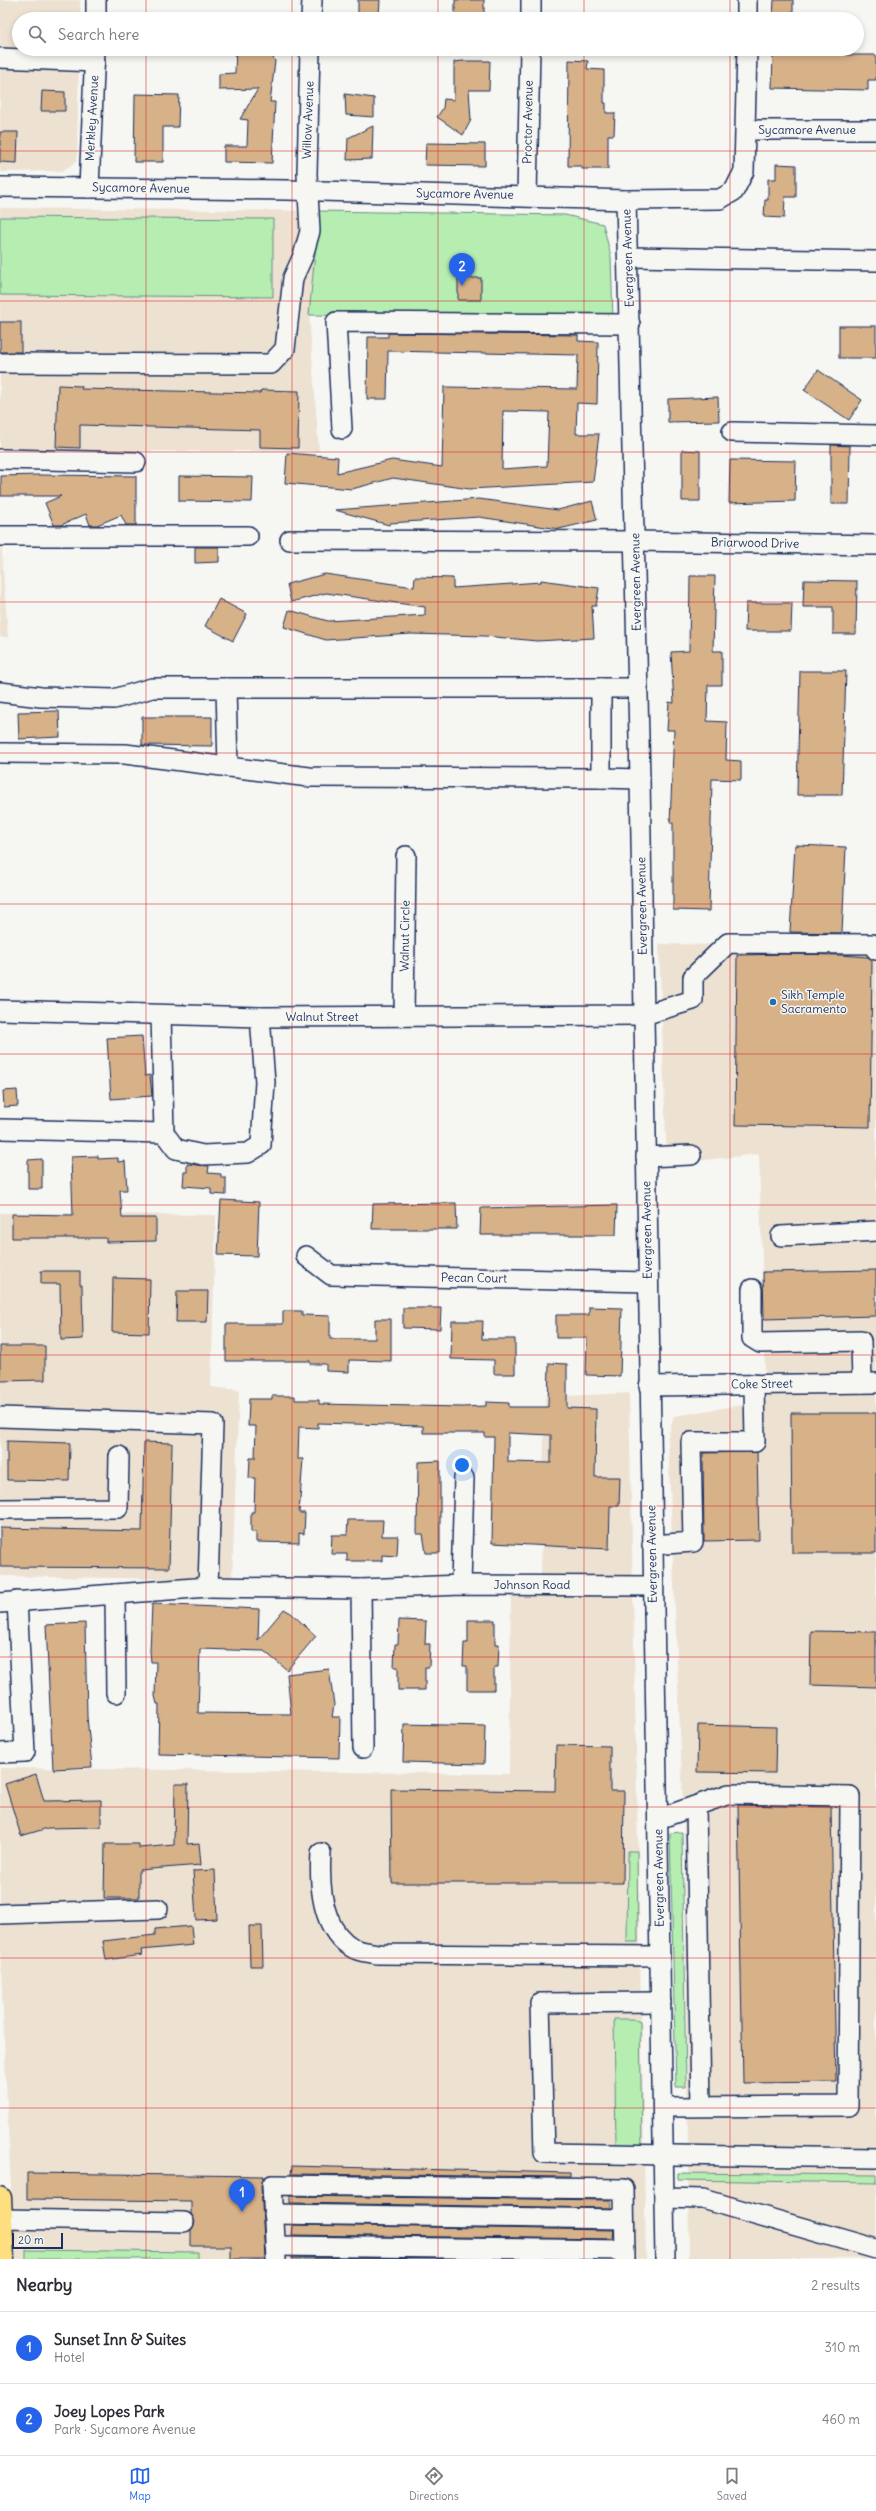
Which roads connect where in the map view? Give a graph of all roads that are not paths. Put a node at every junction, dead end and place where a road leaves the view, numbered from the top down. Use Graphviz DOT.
graph roads {
  1 [pos="96,0"];
  2 [pos="312,0"];
  3 [pos="531,0"];
  4 [pos="747,0"];
  5 [pos="96,12"];
  6 [pos="311,12"];
  7 [pos="530,12"];
  8 [pos="747,12"];
  9 [pos="63,56"];
  10 [pos="95,56"];
  11 [pos="310,56"];
  12 [pos="530,56"];
  13 [pos="747,56"];
  14 [pos="0,58"];
  15 [pos="746,130"];
  16 [pos="876,130"];
  17 [pos="0,187"];
  18 [pos="89,188"];
  19 [pos="308,191"];
  20 [pos="527,196"];
  21 [pos="626,200"];
  22 [pos="628,257"];
  23 [pos="876,261"];
  24 [pos="630,324"];
  25 [pos="0,363"];
  26 [pos="342,429"];
  27 [pos="732,432"];
  28 [pos="876,435"];
  29 [pos="0,459"];
  30 [pos="136,462"];
  31 [pos="0,536"];
  32 [pos="248,536"];
  33 [pos="290,540"];
  34 [pos="635,541"];
  35 [pos="876,545"];
  36 [pos="226,688"];
  37 [pos="601,688"];
  38 [pos="638,688"];
  39 [pos="0,692"];
  40 [pos="0,753"];
  41 [pos="228,767"];
  42 [pos="600,778"];
  43 [pos="640,779"];
  44 [pos="406,856"];
  45 [pos="876,950"];
  46 [pos="0,1010"];
  47 [pos="161,1015"];
  48 [pos="644,1015"];
  49 [pos="404,1016"];
  50 [pos="260,1017"];
  51 [pos="0,1129"];
  52 [pos="164,1133"];
  53 [pos="691,1155"];
  54 [pos="646,1157"];
  55 [pos="876,1231"];
  56 [pos="781,1236"];
  57 [pos="306,1256"];
  58 [pos="648,1282"];
  59 [pos="752,1289"];
  60 [pos="868,1341"];
  61 [pos="869,1383"];
  62 [pos="754,1384"];
  63 [pos="649,1386"];
  64 [pos="0,1416"];
  65 [pos="119,1456"];
  66 [pos="464,1478"];
  67 [pos="0,1509"];
  68 [pos="652,1545"];
  69 [pos="461,1585"];
  70 [pos="652,1586"];
  71 [pos="208,1587"];
  72 [pos="361,1590"];
  73 [pos="115,1594"];
  74 [pos="8,1602"];
  75 [pos="116,1693"];
  76 [pos="363,1748"];
  77 [pos="0,1753"];
  78 [pos="696,1806"];
  79 [pos="658,1820"];
  80 [pos="321,1854"];
  81 [pos="158,1909"];
  82 [pos="0,1914"];
  83 [pos="660,1956"];
  84 [pos="661,2002"];
  85 [pos="701,2106"];
  86 [pos="663,2107"];
  87 [pos="663,2153"];
  88 [pos="876,2158"];
  89 [pos="0,2198"];
  90 [pos="664,2198"];
  91 [pos="273,2214"];
  92 [pos="1,2219"];
  93 [pos="624,2219"];
  94 [pos="184,2222"];
  95 [pos="876,2249"];
  96 [pos="275,2252"];
  97 [pos="625,2254"];
  98 [pos="4,2259"];
  99 [pos="665,2259"];
  1 -- 5 [label="street"];
  2 -- 6 [label="street"];
  3 -- 7 [label="street"];
  4 -- 8 [label="street"];
  9 -- 14 [label="street"];
  10 -- 18 [label="street, Merkley Avenue"];
  11 -- 19 [label="street, Willow Avenue"];
  12 -- 20 [label="street, Proctor Avenue"];
  13 -- 15 [label="street"];
  15 -- 16 [label="street, Sycamore Avenue"];
  15 -- 21 [label="street, Sycamore Avenue"];
  17 -- 18 [label="street, Sycamore Avenue"];
  18 -- 19 [label="street, Sycamore Avenue"];
  19 -- 20 [label="street, Sycamore Avenue"];
  19 -- 25 [label="street, Willow Avenue"];
  20 -- 21 [label="street, Sycamore Avenue"];
  21 -- 22 [label="street, Evergreen Avenue"];
  22 -- 23 [label="street"];
  22 -- 24 [label="street, Evergreen Avenue"];
  24 -- 26 [label="street"];
  24 -- 34 [label="street, Evergreen Avenue"];
  27 -- 28 [label="street"];
  29 -- 30 [label="street"];
  31 -- 32 [label="street"];
  33 -- 34 [label="street, Briarwood Drive"];
  34 -- 35 [label="street, Briarwood Drive"];
  34 -- 38 [label="street, Evergreen Avenue"];
  36 -- 37 [label="street"];
  36 -- 39 [label="street"];
  36 -- 41 [label="street"];
  37 -- 38 [label="street"];
  37 -- 42 [label="street"];
  38 -- 43 [label="street, Evergreen Avenue"];
  40 -- 41 [label="street"];
  41 -- 42 [label="street"];
  42 -- 43 [label="street"];
  43 -- 48 [label="street, Evergreen Avenue"];
  44 -- 49 [label="street, Walnut Circle"];
  45 -- 48 [label="street, Walnut Street"];
  46 -- 47 [label="street, Walnut Street"];
  47 -- 50 [label="street, Walnut Street"];
  47 -- 52 [label="street"];
  48 -- 49 [label="street, Walnut Street"];
  48 -- 54 [label="street, Evergreen Avenue"];
  49 -- 50 [label="street, Walnut Street"];
  50 -- 52 [label="street"];
  51 -- 52 [label="street"];
  53 -- 54 [label="street"];
  54 -- 58 [label="street, Evergreen Avenue"];
  55 -- 56 [label="street"];
  57 -- 58 [label="street, Pecan Court"];
  58 -- 63 [label="street, Evergreen Avenue"];
  59 -- 60 [label="street"];
  60 -- 61 [label="street"];
  61 -- 62 [label="street, Coke Street"];
  62 -- 63 [label="street, Coke Street"];
  62 -- 68 [label="street"];
  63 -- 68 [label="street, Evergreen Avenue"];
  64 -- 71 [label="street"];
  65 -- 67 [label="street"];
  66 -- 69 [label="street"];
  68 -- 70 [label="street, Evergreen Avenue"];
  69 -- 70 [label="street, Johnson Road"];
  69 -- 72 [label="street, Johnson Road"];
  70 -- 79 [label="street, Evergreen Avenue"];
  71 -- 72 [label="street, Johnson Road"];
  71 -- 73 [label="street, Johnson Road"];
  72 -- 76 [label="street"];
  73 -- 74 [label="street, Johnson Road"];
  73 -- 75 [label="street"];
  74 -- 77 [label="street"];
  78 -- 79 [label="street"];
  78 -- 85 [label="street"];
  78 -- 85 [label="street"];
  79 -- 83 [label="street, Evergreen Avenue"];
  80 -- 83 [label="street"];
  81 -- 82 [label="street"];
  83 -- 84 [label="street, Evergreen Avenue"];
  84 -- 86 [label="street, Evergreen Avenue"];
  84 -- 87 [label="street"];
  85 -- 86 [label="street"];
  86 -- 87 [label="street, Evergreen Avenue"];
  87 -- 88 [label="street"];
  87 -- 90 [label="street, Evergreen Avenue"];
  89 -- 92 [label="main road"];
  90 -- 95 [label="street"];
  90 -- 99 [label="street, Evergreen Avenue"];
  91 -- 93 [label="street"];
  91 -- 93 [label="street"];
  91 -- 96 [label="street"];
  92 -- 94 [label="street"];
  92 -- 98 [label="main road"];
  93 -- 97 [label="street"];
  96 -- 97 [label="street"];
}
